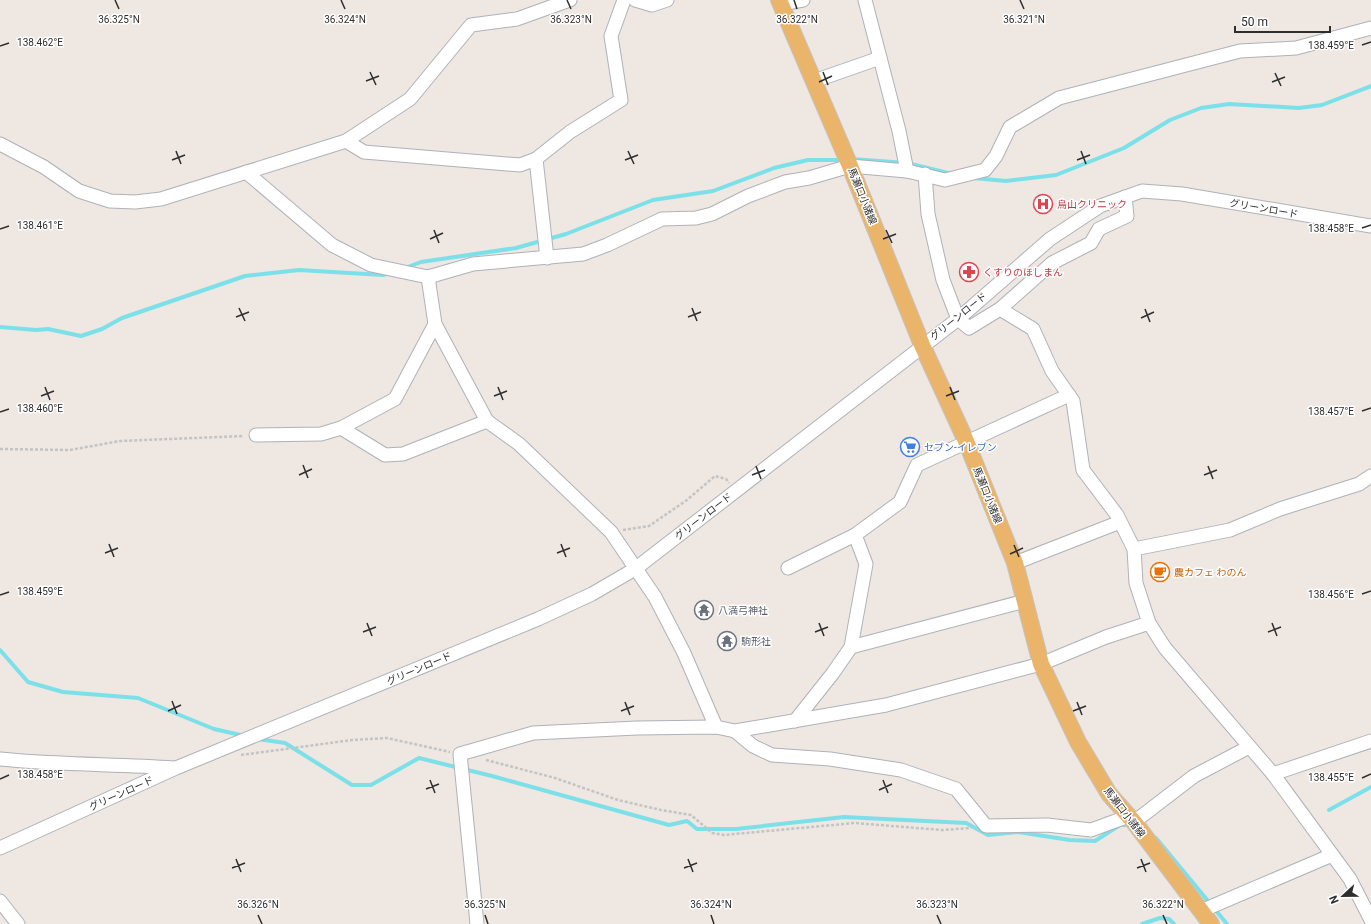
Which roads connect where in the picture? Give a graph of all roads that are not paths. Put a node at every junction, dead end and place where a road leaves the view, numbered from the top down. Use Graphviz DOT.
graph roads {
  1 [pos="570,0"];
  2 [pos="624,0"];
  3 [pos="635,0"];
  4 [pos="667,0"];
  5 [pos="803,0"];
  6 [pos="865,0"];
  7 [pos="780,2"];
  8 [pos="551,4"];
  9 [pos="1371,28"];
  10 [pos="880,58"];
  11 [pos="814,81"];
  12 [pos="346,141"];
  13 [pos="0,144"];
  14 [pos="536,159"];
  15 [pos="850,166"];
  16 [pos="246,172"];
  17 [pos="907,172"];
  18 [pos="925,174"];
  19 [pos="1126,197"];
  20 [pos="1371,226"];
  21 [pos="547,258"];
  22 [pos="428,277"];
  23 [pos="1000,309"];
  24 [pos="958,319"];
  25 [pos="435,324"];
  26 [pos="922,345"];
  27 [pos="1069,395"];
  28 [pos="487,421"];
  29 [pos="341,428"];
  30 [pos="256,435"];
  31 [pos="966,441"];
  32 [pos="1371,476"];
  33 [pos="1120,522"];
  34 [pos="855,535"];
  35 [pos="1134,549"];
  36 [pos="1015,563"];
  37 [pos="788,568"];
  38 [pos="635,570"];
  39 [pos="1025,601"];
  40 [pos="1149,623"];
  41 [pos="851,647"];
  42 [pos="1041,664"];
  43 [pos="794,721"];
  44 [pos="716,727"];
  45 [pos="735,731"];
  46 [pos="1371,741"];
  47 [pos="1249,747"];
  48 [pos="0,759"];
  49 [pos="176,768"];
  50 [pos="1273,774"];
  51 [pos="1131,819"];
  52 [pos="0,848"];
  53 [pos="1332,855"];
  54 [pos="0,901"];
  55 [pos="1201,911"];
  56 [pos="1371,920"];
  57 [pos="18,924"];
  58 [pos="477,924"];
  59 [pos="1211,924"];
  1 -- 8 [label="street"];
  2 -- 14 [label="street"];
  3 -- 4 [label="street"];
  5 -- 7 [label="street"];
  6 -- 10 [label="street"];
  7 -- 11 [label="main road, 馬瀬口小諸線"];
  8 -- 12 [label="street"];
  9 -- 18 [label="street"];
  10 -- 11 [label="street"];
  10 -- 17 [label="street"];
  11 -- 15 [label="main road, 馬瀬口小諸線"];
  12 -- 14 [label="street"];
  12 -- 16 [label="street"];
  13 -- 16 [label="street"];
  14 -- 21 [label="street"];
  15 -- 17 [label="street"];
  15 -- 21 [label="street"];
  15 -- 26 [label="main road, 馬瀬口小諸線"];
  16 -- 22 [label="street"];
  17 -- 18 [label="street"];
  18 -- 24 [label="street"];
  19 -- 20 [label="street, グリーンロード"];
  19 -- 23 [label="street"];
  19 -- 24 [label="street, グリーンロード"];
  21 -- 22 [label="street"];
  22 -- 25 [label="street"];
  23 -- 24 [label="street"];
  23 -- 27 [label="street"];
  24 -- 26 [label="street, グリーンロード"];
  25 -- 28 [label="street"];
  25 -- 29 [label="street"];
  26 -- 31 [label="main road, 馬瀬口小諸線"];
  26 -- 38 [label="street, グリーンロード"];
  27 -- 31 [label="street"];
  27 -- 33 [label="street"];
  28 -- 29 [label="street"];
  28 -- 38 [label="street"];
  29 -- 30 [label="street"];
  31 -- 34 [label="street"];
  31 -- 36 [label="main road, 馬瀬口小諸線"];
  32 -- 35 [label="street"];
  33 -- 35 [label="street"];
  33 -- 36 [label="street"];
  34 -- 37 [label="street"];
  34 -- 41 [label="street"];
  35 -- 40 [label="street"];
  36 -- 39 [label="main road, 馬瀬口小諸線"];
  38 -- 44 [label="street"];
  38 -- 49 [label="street, グリーンロード"];
  39 -- 41 [label="street"];
  39 -- 42 [label="main road, 馬瀬口小諸線"];
  40 -- 42 [label="street"];
  40 -- 47 [label="street"];
  41 -- 43 [label="street"];
  42 -- 43 [label="street"];
  42 -- 51 [label="main road, 馬瀬口小諸線"];
  43 -- 45 [label="street"];
  44 -- 45 [label="street"];
  44 -- 58 [label="street"];
  45 -- 51 [label="street"];
  46 -- 50 [label="street"];
  47 -- 50 [label="street"];
  47 -- 51 [label="street"];
  48 -- 49 [label="street"];
  49 -- 52 [label="street, グリーンロード"];
  50 -- 53 [label="street"];
  51 -- 55 [label="main road, 馬瀬口小諸線"];
  53 -- 55 [label="street"];
  53 -- 56 [label="street"];
  54 -- 57 [label="street"];
  55 -- 59 [label="main road, 馬瀬口小諸線"];
}
